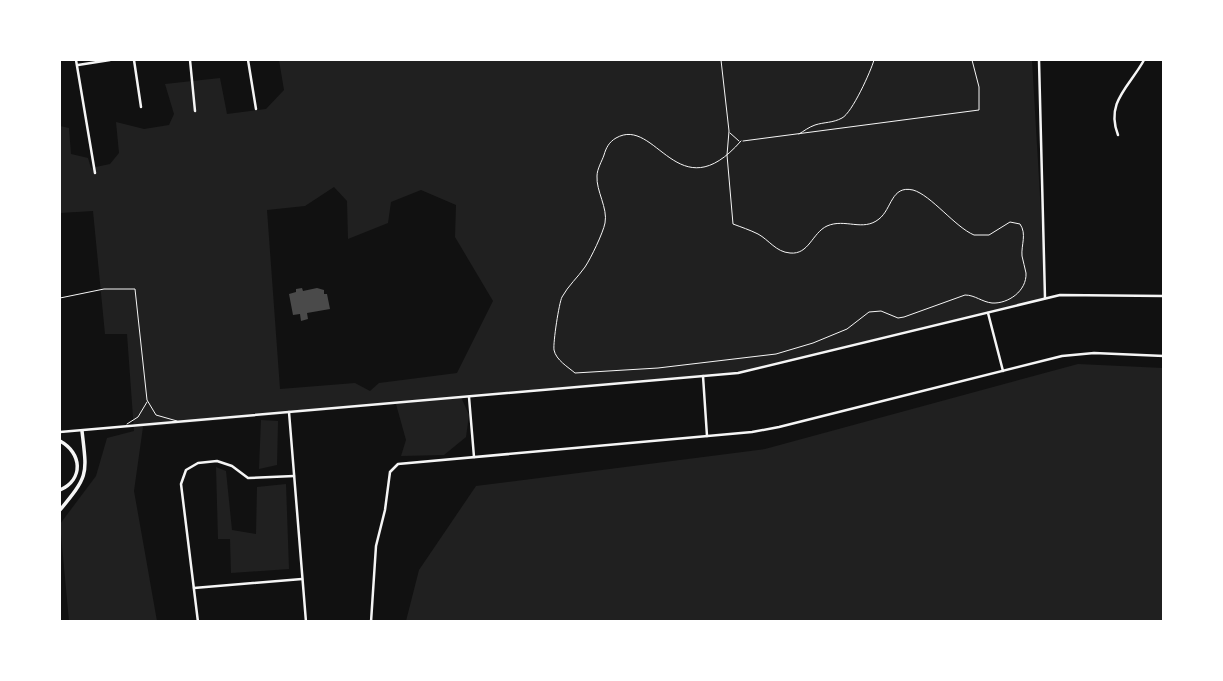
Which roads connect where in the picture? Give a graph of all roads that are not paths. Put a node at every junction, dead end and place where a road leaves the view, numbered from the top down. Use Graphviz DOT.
graph roads {
  1 [pos="76,60"];
  2 [pos="110,60"];
  3 [pos="134,60"];
  4 [pos="190,60"];
  5 [pos="248,60"];
  6 [pos="1040,60"];
  7 [pos="1144,60"];
  8 [pos="77,65"];
  9 [pos="141,107"];
  10 [pos="256,109"];
  11 [pos="195,111"];
  12 [pos="1118,135"];
  13 [pos="95,173"];
  14 [pos="1164,296"];
  15 [pos="60,298"];
  16 [pos="1045,298"];
  17 [pos="988,312"];
  18 [pos="1164,356"];
  19 [pos="1003,371"];
  20 [pos="703,376"];
  21 [pos="468,396"];
  22 [pos="147,400"];
  23 [pos="289,412"];
  24 [pos="183,422"];
  25 [pos="121,427"];
  26 [pos="82,431"];
  27 [pos="60,432"];
  28 [pos="707,436"];
  29 [pos="60,441"];
  30 [pos="474,457"];
  31 [pos="294,476"];
  32 [pos="60,490"];
  33 [pos="60,510"];
  34 [pos="302,579"];
  35 [pos="194,588"];
  36 [pos="198,621"];
  37 [pos="306,621"];
  38 [pos="371,621"];
  1 -- 8 [label="street"];
  2 -- 8 [label="street"];
  3 -- 9 [label="street"];
  4 -- 11 [label="street"];
  5 -- 10 [label="street"];
  6 -- 16 [label="street"];
  7 -- 12 [label="street"];
  8 -- 13 [label="street"];
  14 -- 16 [label="street"];
  15 -- 22 [label="lane"];
  16 -- 17 [label="street"];
  17 -- 19 [label="street"];
  17 -- 20 [label="street"];
  18 -- 19 [label="street"];
  19 -- 28 [label="street"];
  20 -- 21 [label="street"];
  20 -- 28 [label="street"];
  21 -- 23 [label="street"];
  21 -- 30 [label="street"];
  22 -- 24 [label="lane"];
  22 -- 25 [label="lane"];
  23 -- 24 [label="street"];
  23 -- 31 [label="street"];
  24 -- 25 [label="street"];
  25 -- 26 [label="street"];
  26 -- 27 [label="street"];
  26 -- 33 [label="main road"];
  28 -- 30 [label="street"];
  29 -- 32 [label="main road"];
  30 -- 38 [label="street"];
  31 -- 34 [label="street"];
  31 -- 35 [label="street"];
  34 -- 35 [label="street"];
  34 -- 37 [label="street"];
  35 -- 36 [label="street"];
}
